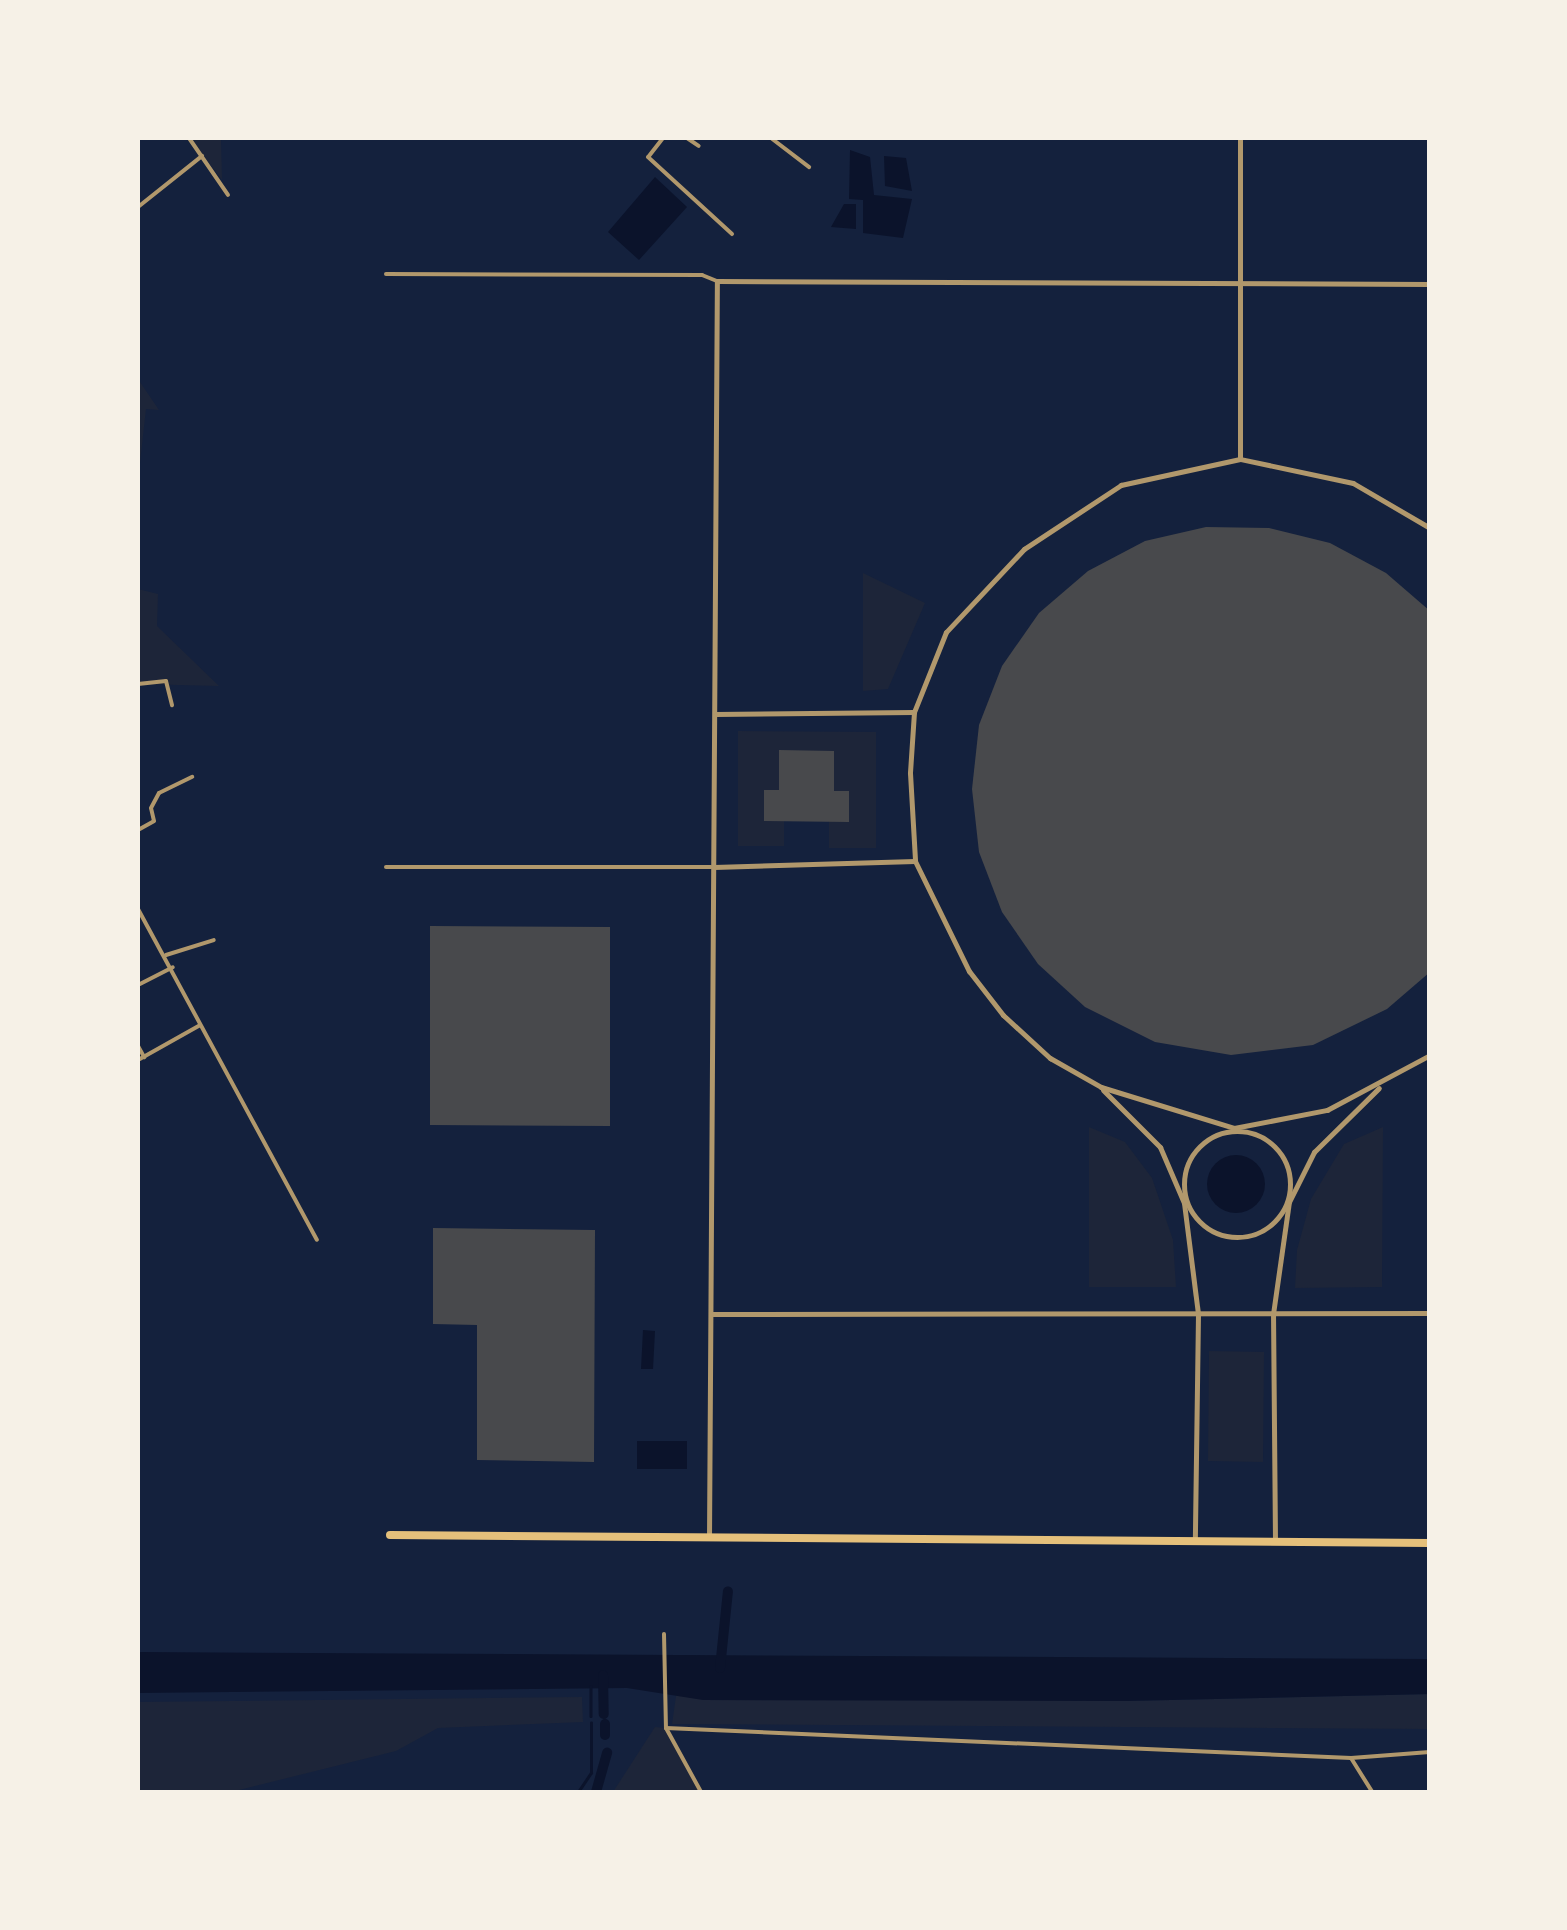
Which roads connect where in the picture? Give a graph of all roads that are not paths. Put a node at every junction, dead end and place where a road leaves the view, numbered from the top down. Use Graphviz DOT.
graph roads {
  1 [pos="189,138"];
  2 [pos="664,138"];
  3 [pos="688,138"];
  4 [pos="770,138"];
  5 [pos="1240,138"];
  6 [pos="699,146"];
  7 [pos="202,156"];
  8 [pos="808,167"];
  9 [pos="228,195"];
  10 [pos="138,208"];
  11 [pos="732,234"];
  12 [pos="386,274"];
  13 [pos="717,281"];
  14 [pos="1238,283"];
  15 [pos="1430,284"];
  16 [pos="1240,458"];
  17 [pos="1430,528"];
  18 [pos="138,684"];
  19 [pos="172,705"];
  20 [pos="914,712"];
  21 [pos="715,714"];
  22 [pos="192,777"];
  23 [pos="138,830"];
  24 [pos="915,861"];
  25 [pos="714,867"];
  26 [pos="386,868"];
  27 [pos="138,912"];
  28 [pos="214,940"];
  29 [pos="166,955"];
  30 [pos="173,967"];
  31 [pos="138,985"];
  32 [pos="200,1026"];
  33 [pos="138,1046"];
  34 [pos="1430,1055"];
  35 [pos="144,1056"];
  36 [pos="138,1060"];
  37 [pos="1383,1084"];
  38 [pos="1101,1088"];
  39 [pos="1234,1128"];
  40 [pos="1289,1202"];
  41 [pos="1184,1203"];
  42 [pos="317,1240"];
  43 [pos="711,1314"];
  44 [pos="1198,1314"];
  45 [pos="1272,1314"];
  46 [pos="1430,1314"];
  47 [pos="390,1536"];
  48 [pos="709,1538"];
  49 [pos="1276,1541"];
  50 [pos="1195,1542"];
  51 [pos="1430,1543"];
  52 [pos="664,1634"];
  53 [pos="666,1728"];
  54 [pos="1430,1752"];
  55 [pos="1351,1758"];
  56 [pos="701,1792"];
  57 [pos="1372,1792"];
  1 -- 7 [label="street"];
  2 -- 11 [label="street"];
  3 -- 6 [label="street"];
  4 -- 8 [label="street"];
  5 -- 14 [label="street"];
  7 -- 9 [label="street"];
  7 -- 10 [label="street"];
  12 -- 13 [label="street"];
  13 -- 14 [label="street"];
  13 -- 21 [label="street"];
  14 -- 15 [label="street"];
  14 -- 16 [label="street"];
  16 -- 17 [label="street"];
  16 -- 20 [label="street"];
  18 -- 19 [label="street"];
  20 -- 21 [label="street"];
  20 -- 24 [label="street"];
  21 -- 25 [label="street"];
  22 -- 23 [label="street"];
  24 -- 25 [label="street"];
  24 -- 38 [label="street"];
  25 -- 26 [label="street"];
  25 -- 43 [label="street"];
  27 -- 29 [label="street"];
  28 -- 29 [label="street"];
  29 -- 30 [label="street"];
  30 -- 31 [label="street"];
  30 -- 32 [label="street"];
  32 -- 35 [label="street"];
  32 -- 42 [label="street"];
  33 -- 35 [label="street"];
  34 -- 37 [label="street"];
  35 -- 36 [label="street"];
  37 -- 39 [label="street"];
  37 -- 40 [label="street"];
  38 -- 39 [label="street"];
  38 -- 41 [label="street"];
  39 -- 40 [label="street"];
  39 -- 41 [label="street"];
  40 -- 41 [label="street"];
  40 -- 45 [label="street"];
  41 -- 44 [label="street"];
  43 -- 44 [label="street"];
  43 -- 48 [label="street"];
  44 -- 45 [label="street"];
  44 -- 50 [label="street"];
  45 -- 46 [label="street"];
  45 -- 49 [label="street"];
  47 -- 48 [label="main road"];
  48 -- 50 [label="main road"];
  49 -- 50 [label="main road"];
  49 -- 51 [label="main road"];
  52 -- 53 [label="street"];
  53 -- 55 [label="street"];
  53 -- 56 [label="street"];
  54 -- 55 [label="street"];
  55 -- 57 [label="street"];
}
